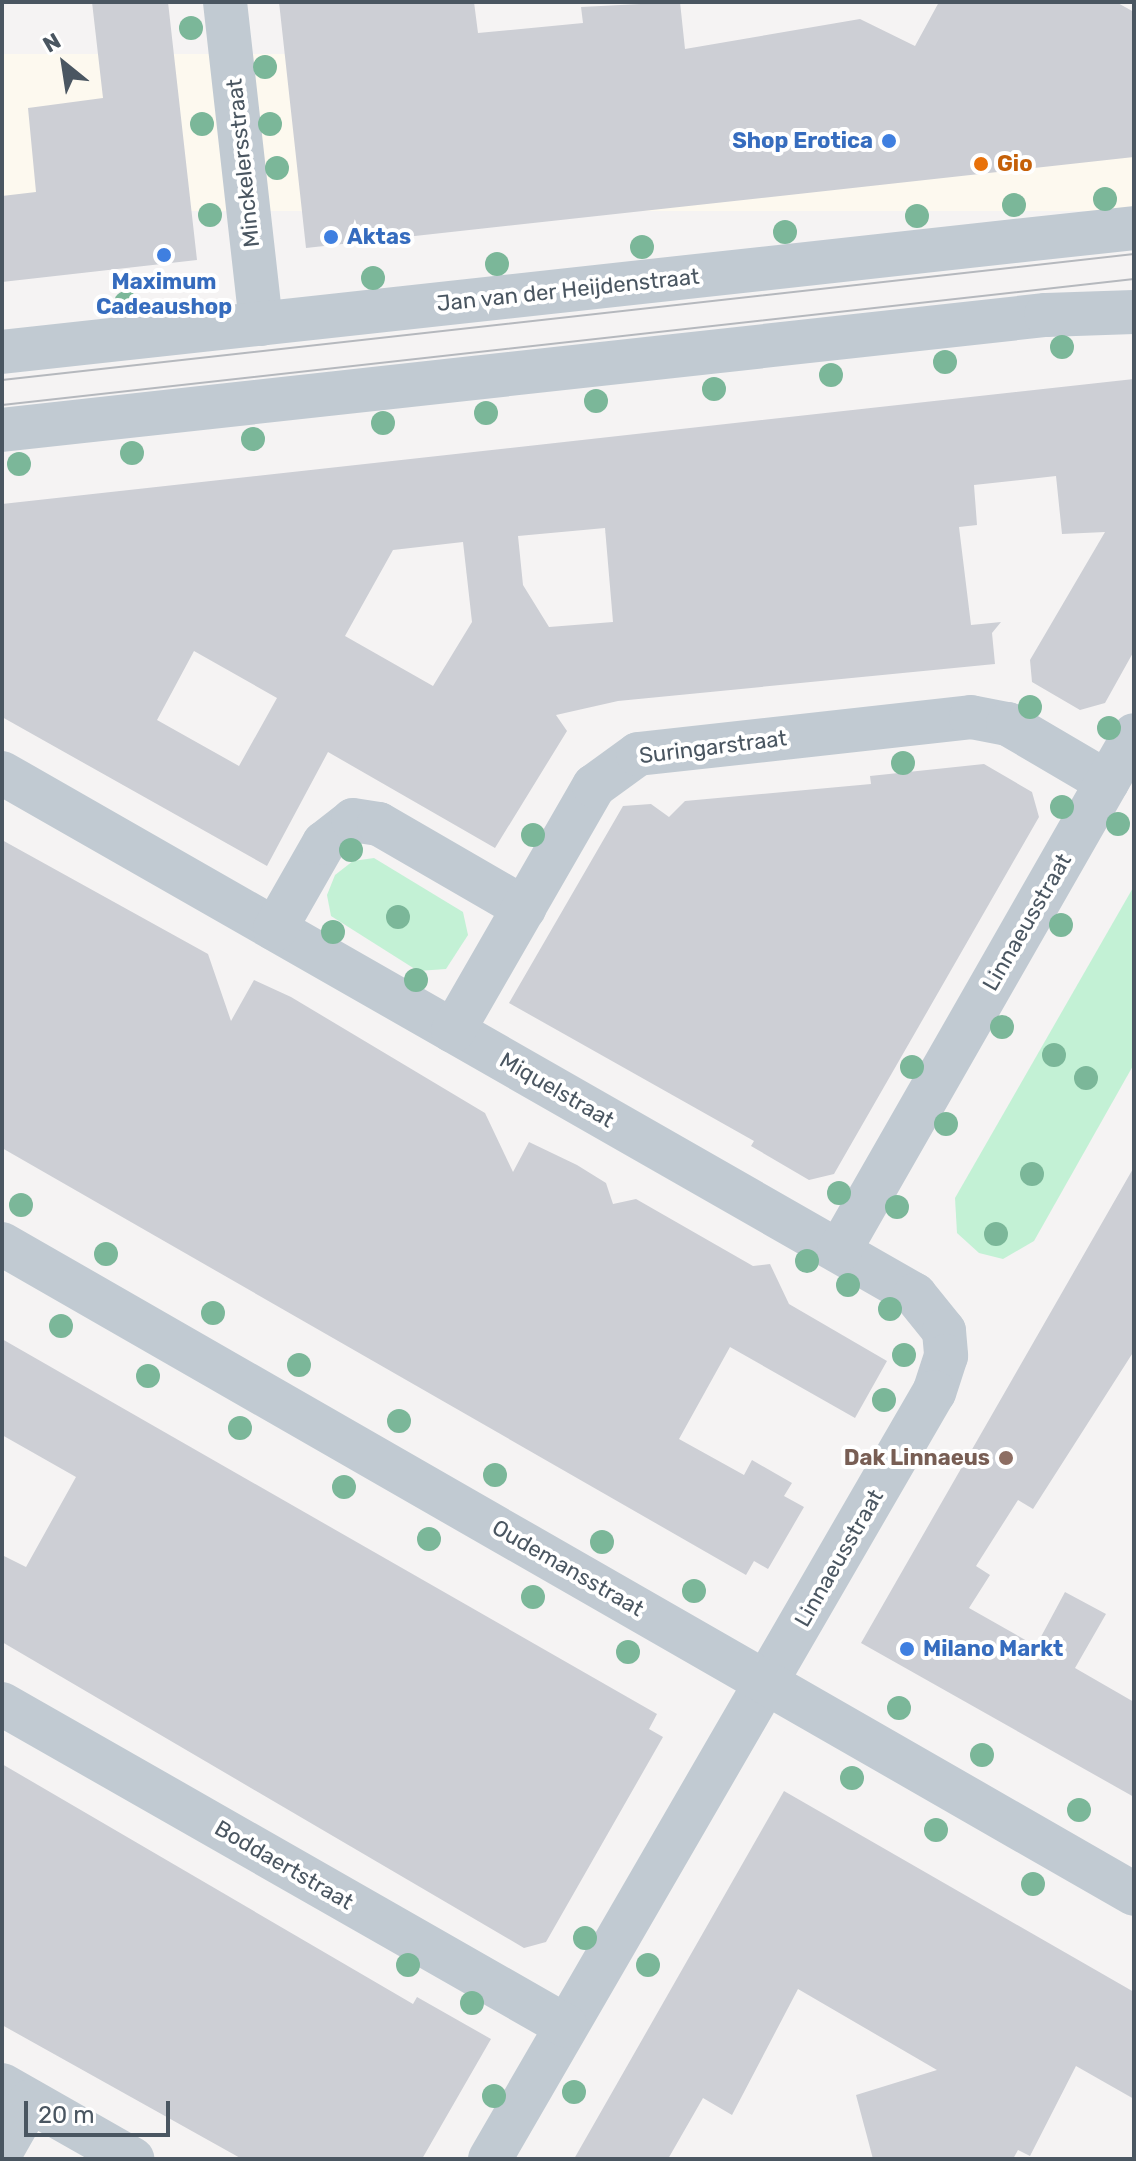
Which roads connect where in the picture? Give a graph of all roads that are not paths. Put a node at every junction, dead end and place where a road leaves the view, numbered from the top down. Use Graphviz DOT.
graph roads {
  1 [pos="225,2"];
  2 [pos="1134,228"];
  3 [pos="1134,312"];
  4 [pos="261,324"];
  5 [pos="2,352"];
  6 [pos="2,430"];
  7 [pos="1134,735"];
  8 [pos="2,773"];
  9 [pos="1107,782"];
  10 [pos="524,908"];
  11 [pos="275,929"];
  12 [pos="453,1031"];
  13 [pos="2,1244"];
  14 [pos="839,1251"];
  15 [pos="765,1681"];
  16 [pos="2,1704"];
  17 [pos="1134,1894"];
  18 [pos="566,2026"];
  19 [pos="16,2093"];
  20 [pos="2,2150"];
  21 [pos="132,2159"];
  22 [pos="490,2159"];
  1 -- 4 [label="street, Minckelersstraat"];
  2 -- 4 [label="street, Jan van der Heijdenstraat"];
  3 -- 6 [label="street"];
  4 -- 5 [label="street, Jan van der Heijdenstraat"];
  7 -- 9 [label="street, Linnaeusstraat"];
  8 -- 11 [label="street, Miquelstraat"];
  9 -- 10 [label="street, Suringarstraat"];
  9 -- 14 [label="street, Linnaeusstraat"];
  10 -- 11 [label="street"];
  10 -- 12 [label="street, Suringarstraat"];
  11 -- 12 [label="street, Miquelstraat"];
  12 -- 14 [label="street, Miquelstraat"];
  13 -- 15 [label="street, Oudemansstraat"];
  14 -- 15 [label="street, Linnaeusstraat"];
  15 -- 17 [label="street, Oudemansstraat"];
  15 -- 18 [label="street, Linnaeusstraat"];
  16 -- 18 [label="street, Boddaertstraat"];
  18 -- 22 [label="street, Linnaeusstraat"];
  19 -- 20 [label="street"];
  19 -- 21 [label="street"];
}
